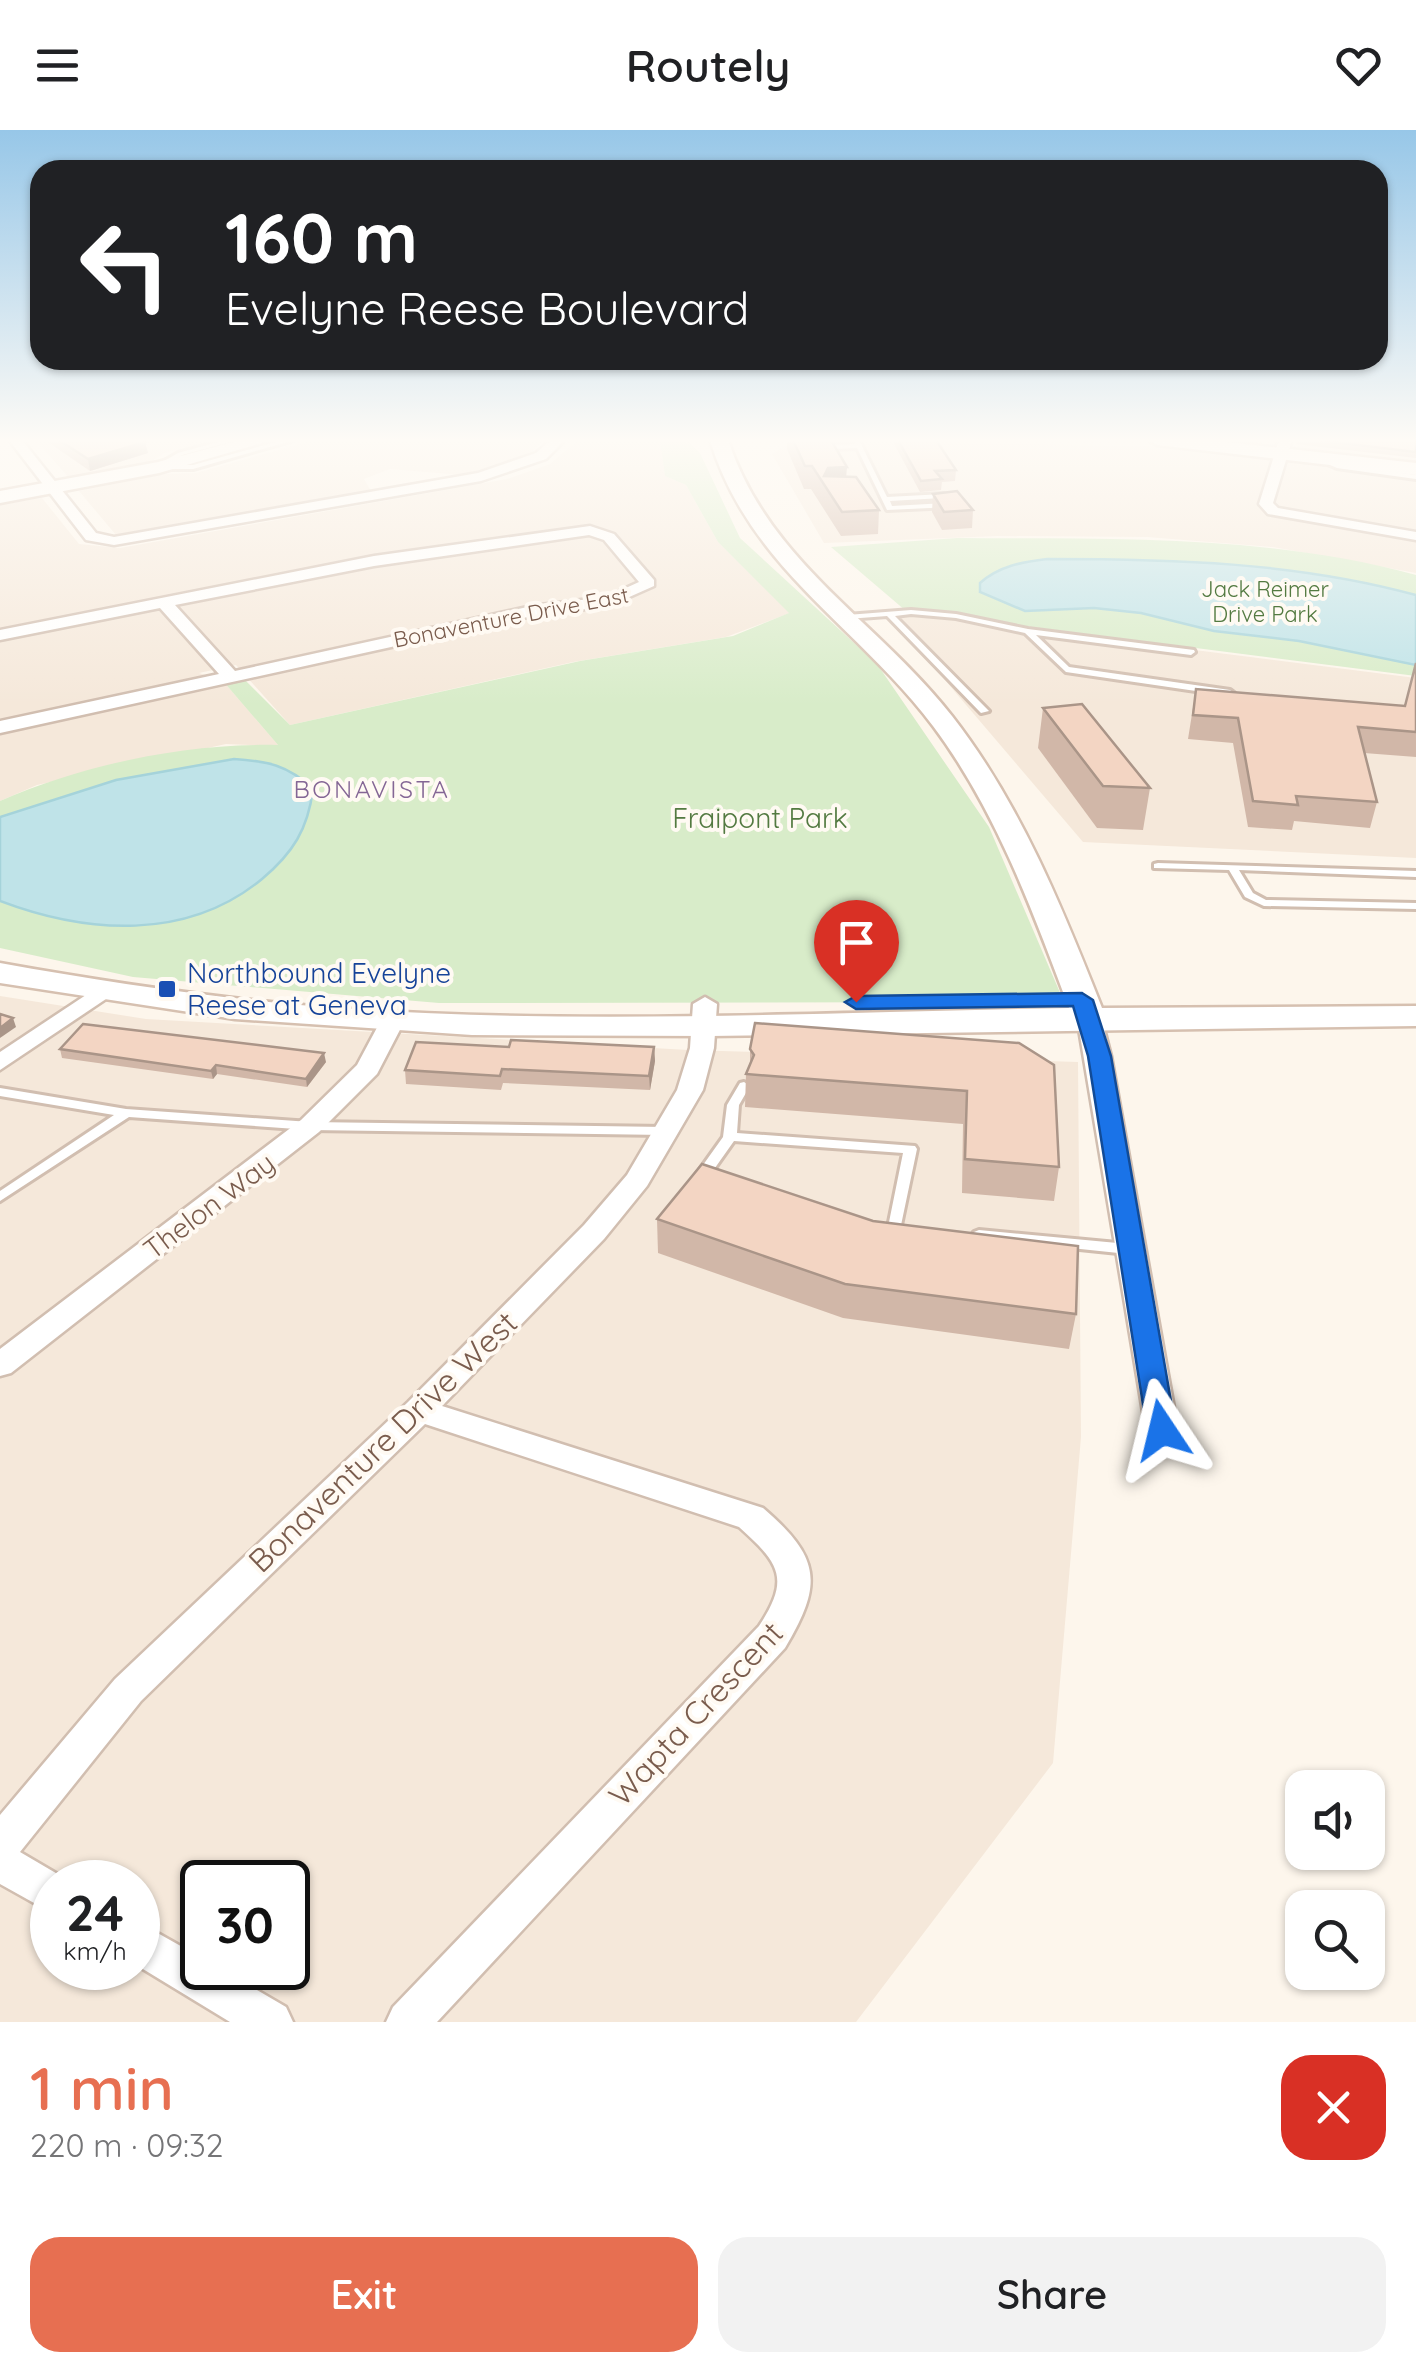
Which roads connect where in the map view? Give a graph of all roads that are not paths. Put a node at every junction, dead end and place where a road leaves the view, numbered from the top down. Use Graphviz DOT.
graph roads {
  1 [pos="85,528"];
  2 [pos="191,528"];
  3 [pos="759,528"];
  4 [pos="1370,528"];
  5 [pos="1416,536"];
  6 [pos="164,603"];
  7 [pos="888,614"];
  8 [pos="846,616"];
  9 [pos="1028,631"];
  10 [pos="0,634"];
  11 [pos="1192,652"];
  12 [pos="230,676"];
  13 [pos="1238,694"];
  14 [pos="984,711"];
  15 [pos="0,727"];
  16 [pos="1158,866"];
  17 [pos="1232,867"];
  18 [pos="1416,874"];
  19 [pos="1416,906"];
  20 [pos="0,974"];
  21 [pos="1416,993"];
  22 [pos="98,994"];
  23 [pos="1085,1008"];
  24 [pos="704,1016"];
  25 [pos="1416,1016"];
  26 [pos="392,1022"];
  27 [pos="0,1063"];
  28 [pos="744,1086"];
  29 [pos="0,1092"];
  30 [pos="126,1113"];
  31 [pos="310,1126"];
  32 [pos="665,1130"];
  33 [pos="730,1137"];
  34 [pos="702,1177"];
  35 [pos="719,1181"];
  36 [pos="688,1189"];
  37 [pos="0,1197"];
  38 [pos="876,1222"];
  39 [pos="895,1226"];
  40 [pos="914,1228"];
  41 [pos="954,1232"];
  42 [pos="1131,1249"];
  43 [pos="0,1365"];
  44 [pos="419,1410"];
  45 [pos="1162,1430"];
  46 [pos="0,1845"];
  47 [pos="0,1862"];
  48 [pos="30,1879"];
  49 [pos="160,1956"];
  50 [pos="271,2022"];
  51 [pos="408,2022"];
  1 -- 2 [label="street"];
  3 -- 8 [label="street"];
  4 -- 5 [label="street"];
  6 -- 10 [label="street, Bonaventure Drive East"];
  6 -- 12 [label="street"];
  6 -- 12 [label="street, Bonaventure Drive East"];
  7 -- 8 [label="lane"];
  7 -- 9 [label="lane"];
  7 -- 14 [label="lane"];
  8 -- 23 [label="street"];
  9 -- 11 [label="lane"];
  9 -- 13 [label="lane"];
  12 -- 15 [label="street, Bonaventure Drive East"];
  16 -- 17 [label="lane"];
  17 -- 18 [label="lane"];
  17 -- 19 [label="lane"];
  20 -- 22 [label="street"];
  21 -- 23 [label="street"];
  22 -- 26 [label="street"];
  22 -- 27 [label="street"];
  23 -- 24 [label="street"];
  23 -- 25 [label="street"];
  23 -- 42 [label="street"];
  24 -- 26 [label="street"];
  24 -- 32 [label="street, Bonaventure Drive West"];
  26 -- 31 [label="street, Thelon Way"];
  28 -- 33 [label="lane"];
  29 -- 30 [label="lane"];
  30 -- 31 [label="lane"];
  30 -- 37 [label="lane"];
  31 -- 32 [label="lane"];
  31 -- 43 [label="street, Thelon Way"];
  32 -- 44 [label="street, Bonaventure Drive West"];
  33 -- 34 [label="lane"];
  33 -- 39 [label="lane"];
  34 -- 35 [label="lane"];
  34 -- 36 [label="lane"];
  38 -- 39 [label="lane"];
  39 -- 40 [label="lane"];
  41 -- 42 [label="lane"];
  42 -- 45 [label="street"];
  44 -- 46 [label="street, Bonaventure Drive West"];
  44 -- 51 [label="street, Wapta Crescent"];
  47 -- 48 [label="street"];
  49 -- 50 [label="street"];
}
